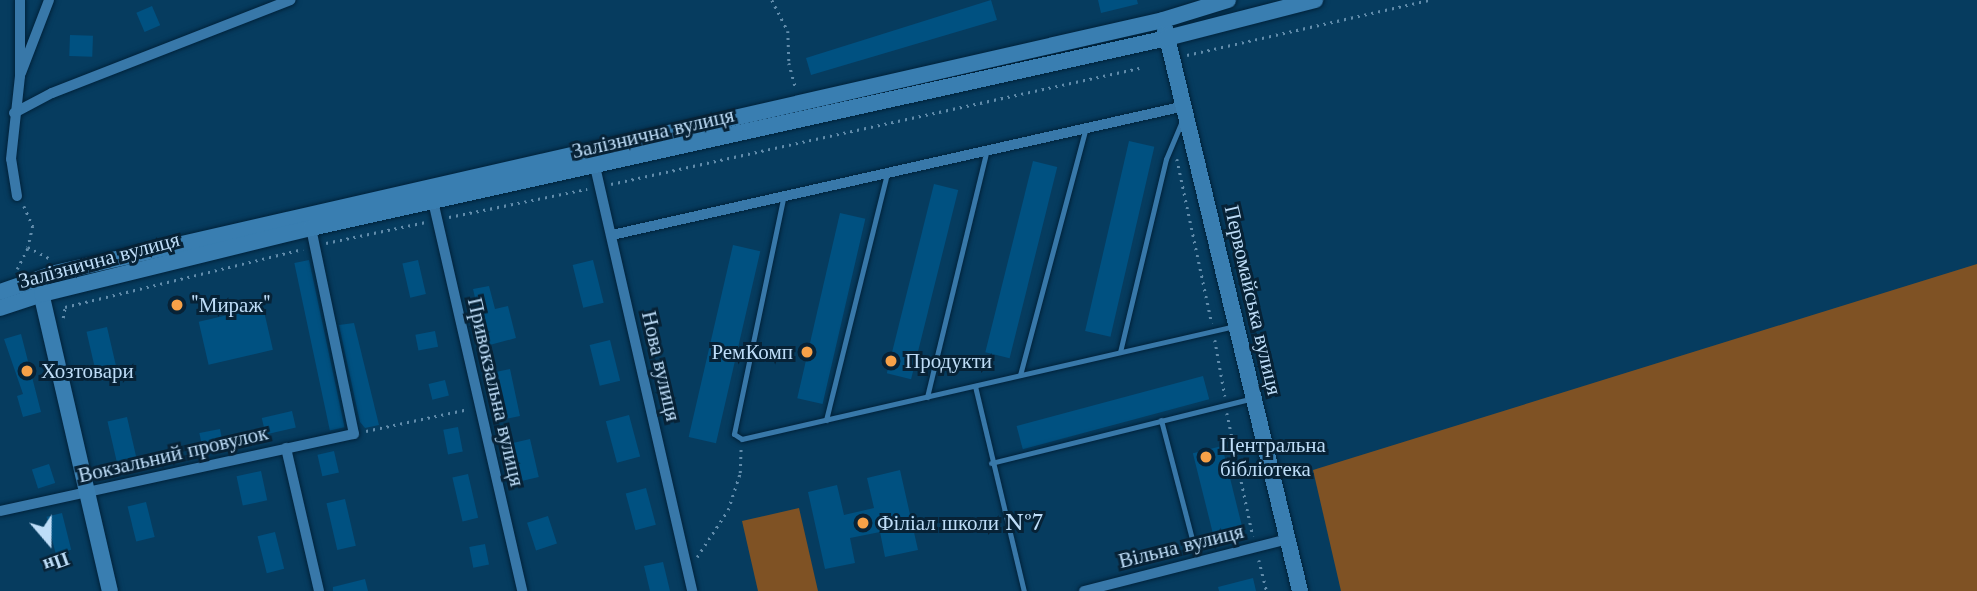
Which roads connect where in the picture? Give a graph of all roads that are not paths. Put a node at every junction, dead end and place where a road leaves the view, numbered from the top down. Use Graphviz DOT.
graph roads {
  1 [pos="20,0"];
  2 [pos="49,0"];
  3 [pos="290,0"];
  4 [pos="1228,0"];
  5 [pos="1315,0"];
  6 [pos="1163,20"];
  7 [pos="1167,38"];
  8 [pos="20,76"];
  9 [pos="1186,109"];
  10 [pos="14,113"];
  11 [pos="1085,130"];
  12 [pos="591,149"];
  13 [pos="986,154"];
  14 [pos="596,168"];
  15 [pos="886,177"];
  16 [pos="17,196"];
  17 [pos="783,199"];
  18 [pos="433,201"];
  19 [pos="311,228"];
  20 [pos="612,235"];
  21 [pos="40,286"];
  22 [pos="0,292"];
  23 [pos="0,308"];
  24 [pos="1238,325"];
  25 [pos="1120,352"];
  26 [pos="1020,375"];
  27 [pos="975,386"];
  28 [pos="927,397"];
  29 [pos="1255,398"];
  30 [pos="826,419"];
  31 [pos="1161,420"];
  32 [pos="286,448"];
  33 [pos="991,463"];
  34 [pos="87,493"];
  35 [pos="0,512"];
  36 [pos="1288,539"];
  37 [pos="1198,562"];
  38 [pos="110,591"];
  39 [pos="318,591"];
  40 [pos="522,591"];
  41 [pos="692,591"];
  42 [pos="1024,591"];
  43 [pos="1084,591"];
  44 [pos="1300,591"];
  1 -- 8 [label="street"];
  2 -- 8 [label="street"];
  3 -- 10 [label="street"];
  4 -- 6 [label="main road, Залізнична вулиця"];
  5 -- 7 [label="main road, Залізнична вулиця"];
  6 -- 7 [label="main road, Первомайська вулиця"];
  6 -- 12 [label="main road, Залізнична вулиця"];
  7 -- 9 [label="main road, Первомайська вулиця"];
  7 -- 14 [label="main road, Залізнична вулиця"];
  8 -- 10 [label="street"];
  9 -- 11 [label="street"];
  9 -- 24 [label="main road, Первомайська вулиця"];
  9 -- 25 [label="lane"];
  10 -- 16 [label="street"];
  11 -- 13 [label="street"];
  11 -- 26 [label="lane"];
  12 -- 14 [label="street, Нова вулиця"];
  12 -- 21 [label="main road, Залізнична вулиця"];
  13 -- 15 [label="street"];
  13 -- 28 [label="lane"];
  14 -- 18 [label="main road, Залізнична вулиця"];
  14 -- 20 [label="street, Нова вулиця"];
  15 -- 17 [label="street"];
  15 -- 30 [label="lane"];
  17 -- 20 [label="street"];
  17 -- 30 [label="lane"];
  18 -- 19 [label="main road, Залізнична вулиця"];
  18 -- 40 [label="street, Привокзальна вулиця"];
  19 -- 21 [label="main road, Залізнична вулиця"];
  19 -- 32 [label="street, Вокзальний провулок"];
  20 -- 41 [label="street, Нова вулиця"];
  21 -- 22 [label="main road, Залізнична вулиця"];
  21 -- 23 [label="main road, Залізнична вулиця"];
  21 -- 34 [label="main road"];
  24 -- 25 [label="lane"];
  24 -- 29 [label="main road, Первомайська вулиця"];
  25 -- 26 [label="lane"];
  26 -- 27 [label="lane"];
  27 -- 28 [label="lane"];
  27 -- 33 [label="lane"];
  28 -- 30 [label="lane"];
  29 -- 31 [label="lane"];
  29 -- 36 [label="main road, Первомайська вулиця"];
  31 -- 33 [label="lane"];
  31 -- 37 [label="lane"];
  32 -- 34 [label="street, Вокзальний провулок"];
  32 -- 39 [label="street"];
  33 -- 42 [label="lane"];
  34 -- 35 [label="street, Вокзальний провулок"];
  34 -- 38 [label="main road"];
  36 -- 37 [label="street, Вільна вулиця"];
  36 -- 44 [label="main road, Первомайська вулиця"];
  37 -- 43 [label="street, Вільна вулиця"];
}
